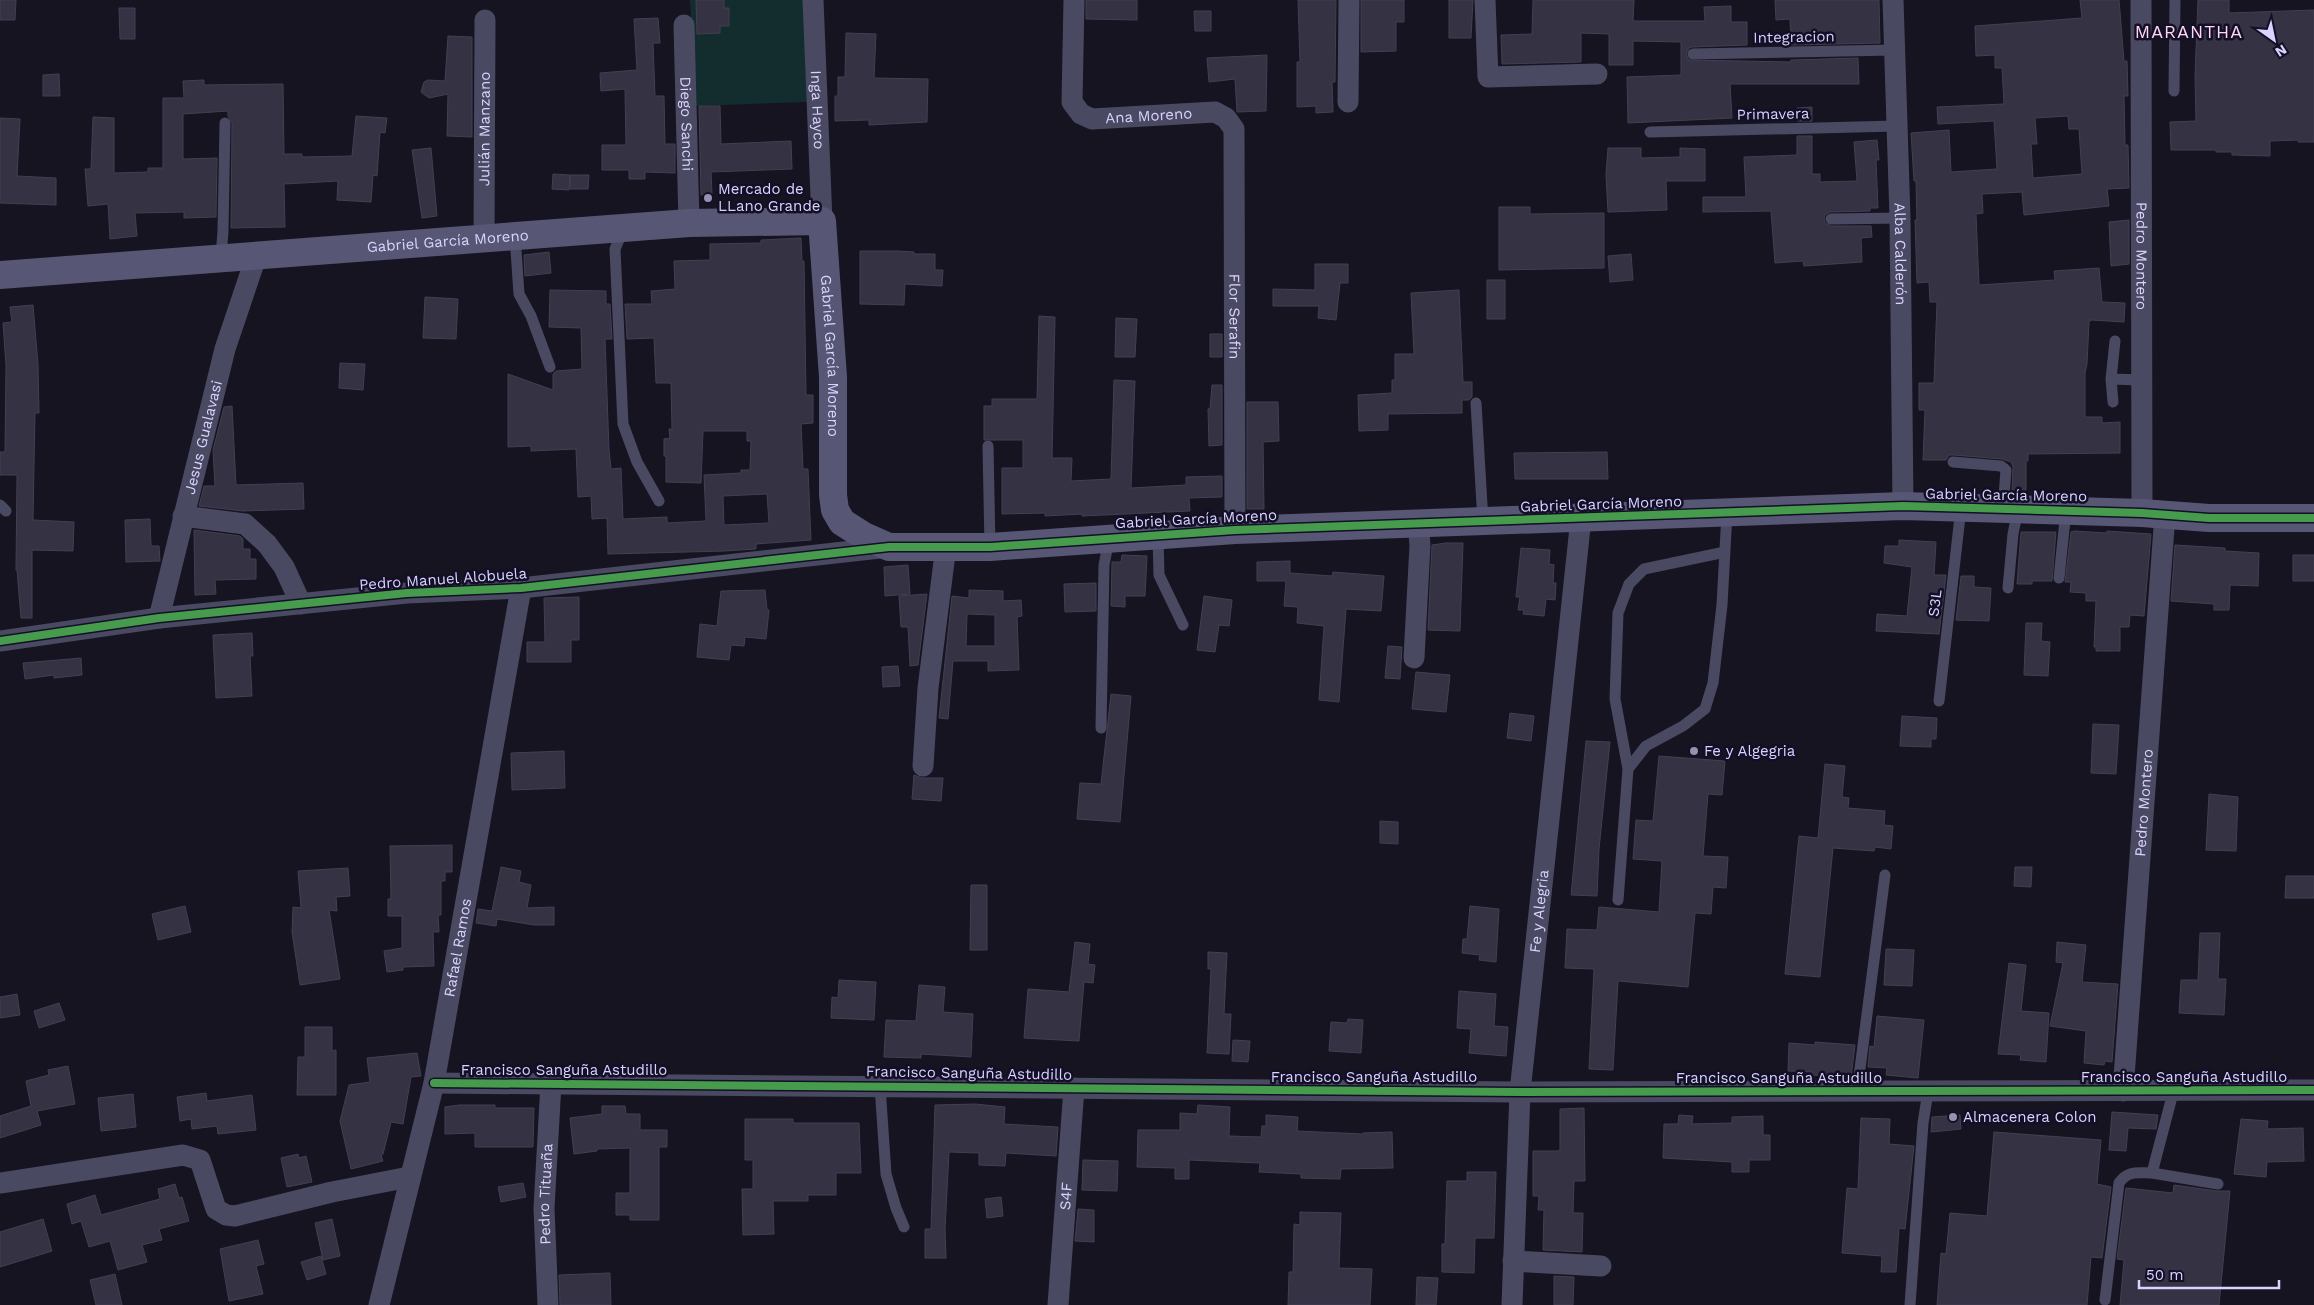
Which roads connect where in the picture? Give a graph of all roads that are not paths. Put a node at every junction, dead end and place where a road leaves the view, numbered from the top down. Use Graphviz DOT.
graph roads {
  1 [pos="812,0"];
  2 [pos="1074,0"];
  3 [pos="1349,0"];
  4 [pos="1485,0"];
  5 [pos="1893,0"];
  6 [pos="2141,0"];
  7 [pos="2175,0"];
  8 [pos="485,20"];
  9 [pos="684,25"];
  10 [pos="1895,50"];
  11 [pos="1693,54"];
  12 [pos="1597,74"];
  13 [pos="2174,92"];
  14 [pos="1348,102"];
  15 [pos="1215,112"];
  16 [pos="225,123"];
  17 [pos="1896,126"];
  18 [pos="1650,132"];
  19 [pos="1900,218"];
  20 [pos="1831,219"];
  21 [pos="822,221"];
  22 [pos="689,223"];
  23 [pos="624,228"];
  24 [pos="515,236"];
  25 [pos="484,239"];
  26 [pos="256,257"];
  27 [pos="221,258"];
  28 [pos="0,276"];
  29 [pos="2115,341"];
  30 [pos="550,367"];
  31 [pos="2111,380"];
  32 [pos="2142,380"];
  33 [pos="2113,402"];
  34 [pos="1476,403"];
  35 [pos="988,446"];
  36 [pos="1953,462"];
  37 [pos="659,501"];
  38 [pos="1903,506"];
  39 [pos="1961,508"];
  40 [pos="2011,509"];
  41 [pos="2066,510"];
  42 [pos="1727,513"];
  43 [pos="2154,514"];
  44 [pos="183,516"];
  45 [pos="1581,518"];
  46 [pos="2314,518"];
  47 [pos="1483,522"];
  48 [pos="1418,524"];
  49 [pos="1235,530"];
  50 [pos="1158,534"];
  51 [pos="1110,537"];
  52 [pos="946,546"];
  53 [pos="889,547"];
  54 [pos="990,547"];
  55 [pos="1725,552"];
  56 [pos="2059,578"];
  57 [pos="522,588"];
  58 [pos="2008,588"];
  59 [pos="301,604"];
  60 [pos="158,618"];
  61 [pos="1183,625"];
  62 [pos="0,641"];
  63 [pos="1414,658"];
  64 [pos="1938,701"];
  65 [pos="1101,728"];
  66 [pos="924,766"];
  67 [pos="1628,769"];
  68 [pos="1886,875"];
  69 [pos="1618,900"];
  70 [pos="434,1083"];
  71 [pos="551,1083"];
  72 [pos="880,1086"];
  73 [pos="1074,1088"];
  74 [pos="2174,1089"];
  75 [pos="2314,1090"];
  76 [pos="2123,1091"];
  77 [pos="1520,1092"];
  78 [pos="1858,1092"];
  79 [pos="1928,1092"];
  80 [pos="2152,1172"];
  81 [pos="409,1177"];
  82 [pos="0,1183"];
  83 [pos="2218,1184"];
  84 [pos="904,1227"];
  85 [pos="1513,1262"];
  86 [pos="1601,1266"];
  87 [pos="2105,1300"];
  88 [pos="379,1305"];
  89 [pos="548,1305"];
  90 [pos="1058,1305"];
  91 [pos="1512,1305"];
  92 [pos="1910,1305"];
  1 -- 21 [label="street, Inga Hayco"];
  2 -- 15 [label="street, Ana Moreno"];
  3 -- 14 [label="street"];
  4 -- 12 [label="street"];
  5 -- 10 [label="street, Alba Calderón"];
  6 -- 32 [label="street, Pedro Montero"];
  7 -- 13 [label="lane"];
  8 -- 25 [label="street, Julián Manzano"];
  9 -- 22 [label="street, Diego Sanchi"];
  10 -- 11 [label="lane, Integracion"];
  10 -- 17 [label="street, Alba Calderón"];
  15 -- 49 [label="street, Flor Serafin"];
  16 -- 27 [label="lane"];
  17 -- 18 [label="lane, Primavera"];
  17 -- 19 [label="street, Alba Calderón"];
  19 -- 20 [label="lane"];
  19 -- 38 [label="street, Alba Calderón"];
  21 -- 22 [label="street, Gabriel García Moreno"];
  21 -- 53 [label="street, Gabriel García Moreno"];
  22 -- 23 [label="street, Gabriel García Moreno"];
  23 -- 24 [label="street, Gabriel García Moreno"];
  23 -- 37 [label="lane"];
  24 -- 25 [label="street, Gabriel García Moreno"];
  24 -- 30 [label="lane"];
  25 -- 26 [label="street, Gabriel García Moreno"];
  26 -- 27 [label="street, Gabriel García Moreno"];
  26 -- 44 [label="street, Jesus Gualavasi"];
  27 -- 28 [label="street, Gabriel García Moreno"];
  29 -- 31 [label="lane"];
  31 -- 32 [label="lane"];
  31 -- 33 [label="lane"];
  32 -- 43 [label="street, Pedro Montero"];
  34 -- 47 [label="lane"];
  35 -- 54 [label="lane"];
  36 -- 40 [label="lane"];
  38 -- 39 [label="street, Gabriel García Moreno"];
  38 -- 42 [label="street, Gabriel García Moreno"];
  39 -- 40 [label="street, Gabriel García Moreno"];
  39 -- 64 [label="lane, S3L"];
  40 -- 41 [label="street, Gabriel García Moreno"];
  40 -- 58 [label="lane"];
  41 -- 43 [label="street, Gabriel García Moreno"];
  41 -- 56 [label="lane"];
  42 -- 45 [label="street, Gabriel García Moreno"];
  42 -- 55 [label="lane"];
  43 -- 46 [label="street, Gabriel García Moreno"];
  43 -- 76 [label="street, Pedro Montero"];
  44 -- 59 [label="street"];
  44 -- 60 [label="street, Jesus Gualavasi"];
  45 -- 47 [label="street, Gabriel García Moreno"];
  45 -- 77 [label="street, Fe y Alegria"];
  47 -- 48 [label="street, Gabriel García Moreno"];
  48 -- 49 [label="street, Gabriel García Moreno"];
  48 -- 63 [label="street"];
  49 -- 50 [label="street, Gabriel García Moreno"];
  50 -- 51 [label="street, Gabriel García Moreno"];
  50 -- 61 [label="lane"];
  51 -- 54 [label="street, Gabriel García Moreno"];
  51 -- 65 [label="lane"];
  52 -- 53 [label="street, Gabriel García Moreno"];
  52 -- 54 [label="street, Gabriel García Moreno"];
  52 -- 66 [label="street"];
  53 -- 57 [label="street, Pedro Manuel Alobuela"];
  55 -- 67 [label="lane"];
  55 -- 67 [label="lane"];
  57 -- 59 [label="street, Pedro Manuel Alobuela"];
  57 -- 70 [label="street, Rafael Ramos"];
  59 -- 60 [label="street, Pedro Manuel Alobuela"];
  60 -- 62 [label="street, Pedro Manuel Alobuela"];
  67 -- 69 [label="lane"];
  68 -- 78 [label="lane"];
  70 -- 71 [label="street, Francisco Sanguña Astudillo"];
  70 -- 81 [label="street, Rafael Ramos"];
  71 -- 72 [label="street, Francisco Sanguña Astudillo"];
  71 -- 89 [label="street, Pedro Tituaña"];
  72 -- 73 [label="street, Francisco Sanguña Astudillo"];
  72 -- 84 [label="lane"];
  73 -- 77 [label="street, Francisco Sanguña Astudillo"];
  73 -- 90 [label="street, S4F"];
  74 -- 75 [label="street, Francisco Sanguña Astudillo"];
  74 -- 76 [label="street, Francisco Sanguña Astudillo"];
  74 -- 80 [label="lane"];
  76 -- 79 [label="street, Francisco Sanguña Astudillo"];
  77 -- 78 [label="street, Francisco Sanguña Astudillo"];
  77 -- 85 [label="street, Fe y Alegria"];
  78 -- 79 [label="street, Francisco Sanguña Astudillo"];
  79 -- 92 [label="lane"];
  80 -- 83 [label="lane"];
  80 -- 87 [label="lane"];
  81 -- 82 [label="street"];
  81 -- 88 [label="street, Rafael Ramos"];
  85 -- 86 [label="street"];
  85 -- 91 [label="street, Fe y Alegria"];
}
